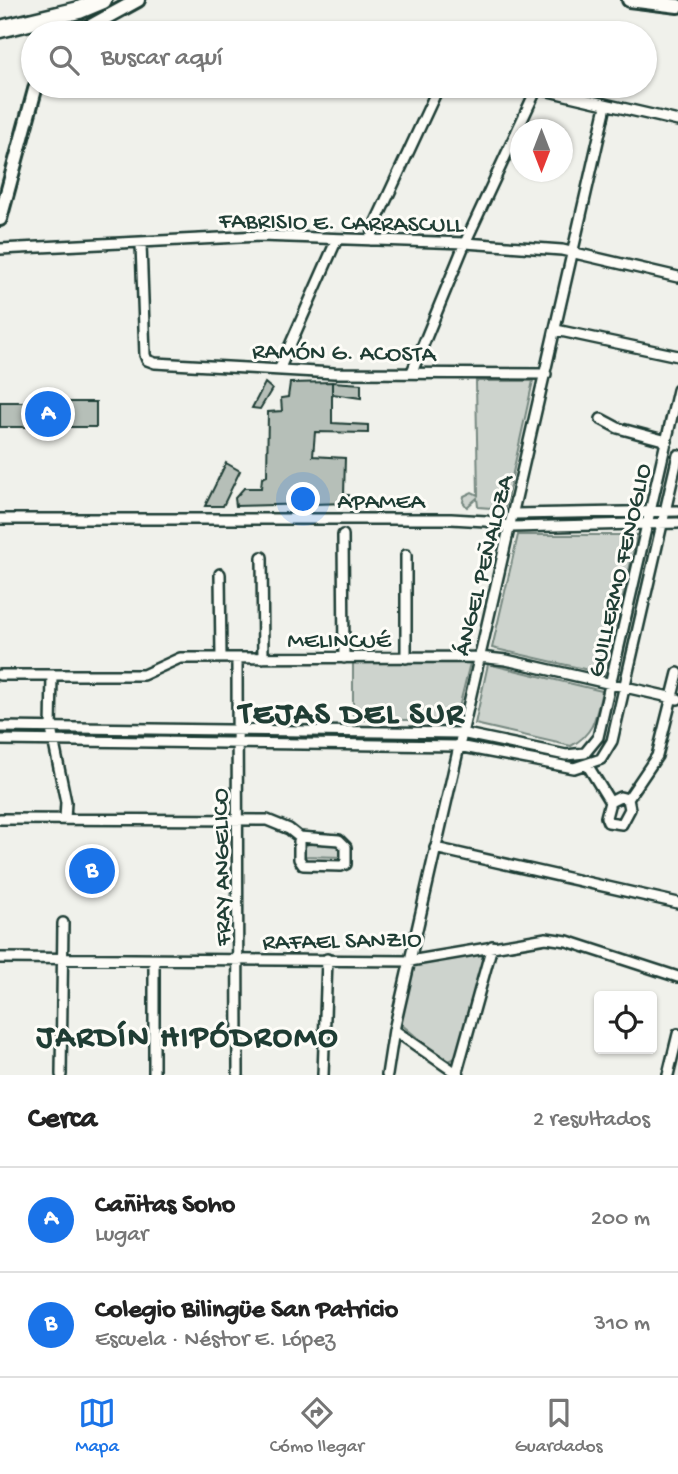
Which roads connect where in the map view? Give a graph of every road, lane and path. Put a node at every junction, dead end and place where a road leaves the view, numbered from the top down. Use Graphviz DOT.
graph roads {
  1 [pos="103,0"];
  2 [pos="138,0"];
  3 [pos="629,0"];
  4 [pos="678,6"];
  5 [pos="33,21"];
  6 [pos="100,21"];
  7 [pos="21,24"];
  8 [pos="0,29"];
  9 [pos="32,98"];
  10 [pos="433,98"];
  11 [pos="527,98"];
  12 [pos="575,98"];
  13 [pos="606,106"];
  14 [pos="678,121"];
  15 [pos="6,172"];
  16 [pos="0,219"];
  17 [pos="337,239"];
  18 [pos="371,240"];
  19 [pos="465,243"];
  20 [pos="141,244"];
  21 [pos="0,249"];
  22 [pos="573,253"];
  23 [pos="678,277"];
  24 [pos="556,330"];
  25 [pos="678,356"];
  26 [pos="279,370"];
  27 [pos="412,372"];
  28 [pos="546,374"];
  29 [pos="678,390"];
  30 [pos="601,419"];
  31 [pos="667,441"];
  32 [pos="678,455"];
  33 [pos="666,511"];
  34 [pos="678,511"];
  35 [pos="651,512"];
  36 [pos="515,514"];
  37 [pos="0,519"];
  38 [pos="678,523"];
  39 [pos="648,524"];
  40 [pos="662,524"];
  41 [pos="512,527"];
  42 [pos="343,535"];
  43 [pos="405,555"];
  44 [pos="262,557"];
  45 [pos="220,574"];
  46 [pos="479,657"];
  47 [pos="221,658"];
  48 [pos="237,658"];
  49 [pos="263,658"];
  50 [pos="344,658"];
  51 [pos="405,658"];
  52 [pos="678,673"];
  53 [pos="0,675"];
  54 [pos="52,675"];
  55 [pos="611,684"];
  56 [pos="625,687"];
  57 [pos="675,698"];
  58 [pos="0,727"];
  59 [pos="51,729"];
  60 [pos="238,730"];
  61 [pos="461,733"];
  62 [pos="0,740"];
  63 [pos="55,740"];
  64 [pos="238,743"];
  65 [pos="458,746"];
  66 [pos="590,765"];
  67 [pos="628,799"];
  68 [pos="610,802"];
  69 [pos="0,819"];
  70 [pos="65,819"];
  71 [pos="238,819"];
  72 [pos="299,837"];
  73 [pos="435,848"];
  74 [pos="678,903"];
  75 [pos="63,923"];
  76 [pos="492,946"];
  77 [pos="0,958"];
  78 [pos="64,959"];
  79 [pos="327,959"];
  80 [pos="154,960"];
  81 [pos="240,960"];
  82 [pos="410,961"];
  83 [pos="678,977"];
  84 [pos="394,1030"];
  85 [pos="678,1034"];
  86 [pos="458,1074"];
  87 [pos="61,1075"];
  88 [pos="154,1075"];
  89 [pos="238,1075"];
  90 [pos="323,1075"];
  91 [pos="387,1075"];
  92 [pos="668,1075"];
  1 -- 5 [label="highway"];
  2 -- 6 [label="street"];
  3 -- 4 [label="street"];
  7 -- 8 [label="highway"];
  9 -- 15 [label="street"];
  10 -- 18 [label="street"];
  11 -- 19 [label="street"];
  12 -- 13 [label="street"];
  13 -- 14 [label="street"];
  13 -- 22 [label="street, ÁNGEL PEÑALOZA"];
  15 -- 16 [label="street"];
  17 -- 18 [label="street, FABRISIO E. CARRASCULL"];
  17 -- 20 [label="street, FABRISIO E. CARRASCULL"];
  17 -- 26 [label="street"];
  18 -- 19 [label="street, FABRISIO E. CARRASCULL"];
  19 -- 22 [label="street, FABRISIO E. CARRASCULL"];
  19 -- 27 [label="street"];
  20 -- 21 [label="street, FABRISIO E. CARRASCULL"];
  20 -- 26 [label="street, RAMÓN G. ACOSTA"];
  22 -- 23 [label="street, FABRISIO E. CARRASCULL"];
  22 -- 24 [label="street, ÁNGEL PEÑALOZA"];
  24 -- 25 [label="street"];
  24 -- 28 [label="street, ÁNGEL PEÑALOZA"];
  26 -- 27 [label="street, RAMÓN G. ACOSTA"];
  27 -- 28 [label="street, RAMÓN G. ACOSTA"];
  28 -- 36 [label="street, ÁNGEL PEÑALOZA"];
  29 -- 31 [label="street, GUILLERMO FENOGLIO"];
  30 -- 31 [label="street"];
  31 -- 35 [label="street, GUILLERMO FENOGLIO"];
  32 -- 33 [label="street, GUILLERMO FENOGLIO"];
  33 -- 34 [label="street"];
  33 -- 35 [label="street"];
  33 -- 40 [label="street, GUILLERMO FENOGLIO"];
  35 -- 36 [label="street"];
  35 -- 39 [label="street, GUILLERMO FENOGLIO"];
  36 -- 41 [label="street, ÁNGEL PEÑALOZA"];
  37 -- 41 [label="street, APAMEA"];
  38 -- 40 [label="street, APAMEA"];
  39 -- 40 [label="street, APAMEA"];
  39 -- 41 [label="street, APAMEA"];
  39 -- 55 [label="street, GUILLERMO FENOGLIO"];
  40 -- 56 [label="street, GUILLERMO FENOGLIO"];
  41 -- 46 [label="street, ÁNGEL PEÑALOZA"];
  42 -- 50 [label="street"];
  43 -- 51 [label="street"];
  44 -- 49 [label="street"];
  45 -- 47 [label="street"];
  46 -- 51 [label="street, MELINCUÉ"];
  46 -- 55 [label="street, MELINCUÉ"];
  46 -- 61 [label="street, ÁNGEL PEÑALOZA"];
  47 -- 48 [label="street, MELINCUÉ"];
  47 -- 54 [label="street, MELINCUÉ"];
  48 -- 49 [label="street, MELINCUÉ"];
  48 -- 60 [label="street, FRAY ANGELICO"];
  49 -- 50 [label="street, MELINCUÉ"];
  50 -- 51 [label="street, MELINCUÉ"];
  52 -- 57 [label="street"];
  53 -- 54 [label="street, MELINCUÉ"];
  54 -- 59 [label="street"];
  55 -- 56 [label="street, MELINCUÉ"];
  55 -- 61 [label="street, GUILLERMO FENOGLIO"];
  56 -- 57 [label="street, MELINCUÉ"];
  56 -- 66 [label="street, GUILLERMO FENOGLIO"];
  57 -- 67 [label="street"];
  58 -- 59 [label="street"];
  59 -- 60 [label="street"];
  59 -- 63 [label="street"];
  60 -- 61 [label="street"];
  60 -- 64 [label="street, FRAY ANGELICO"];
  61 -- 65 [label="street, ÁNGEL PEÑALOZA"];
  62 -- 63 [label="street"];
  63 -- 64 [label="street"];
  63 -- 70 [label="street"];
  64 -- 65 [label="street"];
  64 -- 71 [label="street, FRAY ANGELICO"];
  65 -- 66 [label="street"];
  65 -- 73 [label="street, ÁNGEL PEÑALOZA"];
  66 -- 68 [label="street"];
  67 -- 68 [label="street"];
  67 -- 68 [label="street"];
  69 -- 70 [label="street"];
  70 -- 71 [label="street"];
  71 -- 72 [label="street"];
  71 -- 81 [label="street, FRAY ANGELICO"];
  72 -- 72 [label="street"];
  73 -- 74 [label="street"];
  73 -- 82 [label="street, ÁNGEL PEÑALOZA"];
  75 -- 78 [label="street"];
  76 -- 82 [label="street, RAFAEL SANZIO"];
  76 -- 83 [label="street, RAFAEL SANZIO"];
  76 -- 86 [label="street"];
  77 -- 78 [label="street, RAFAEL SANZIO"];
  78 -- 80 [label="street, RAFAEL SANZIO"];
  78 -- 87 [label="street"];
  79 -- 81 [label="street, RAFAEL SANZIO"];
  79 -- 82 [label="street, RAFAEL SANZIO"];
  79 -- 90 [label="street"];
  80 -- 81 [label="street, RAFAEL SANZIO"];
  80 -- 88 [label="street"];
  81 -- 89 [label="street, FRAY ANGELICO"];
  82 -- 84 [label="street, ÁNGEL PEÑALOZA"];
  84 -- 86 [label="street"];
  84 -- 91 [label="street, ÁNGEL PEÑALOZA"];
  85 -- 92 [label="street"];
}
